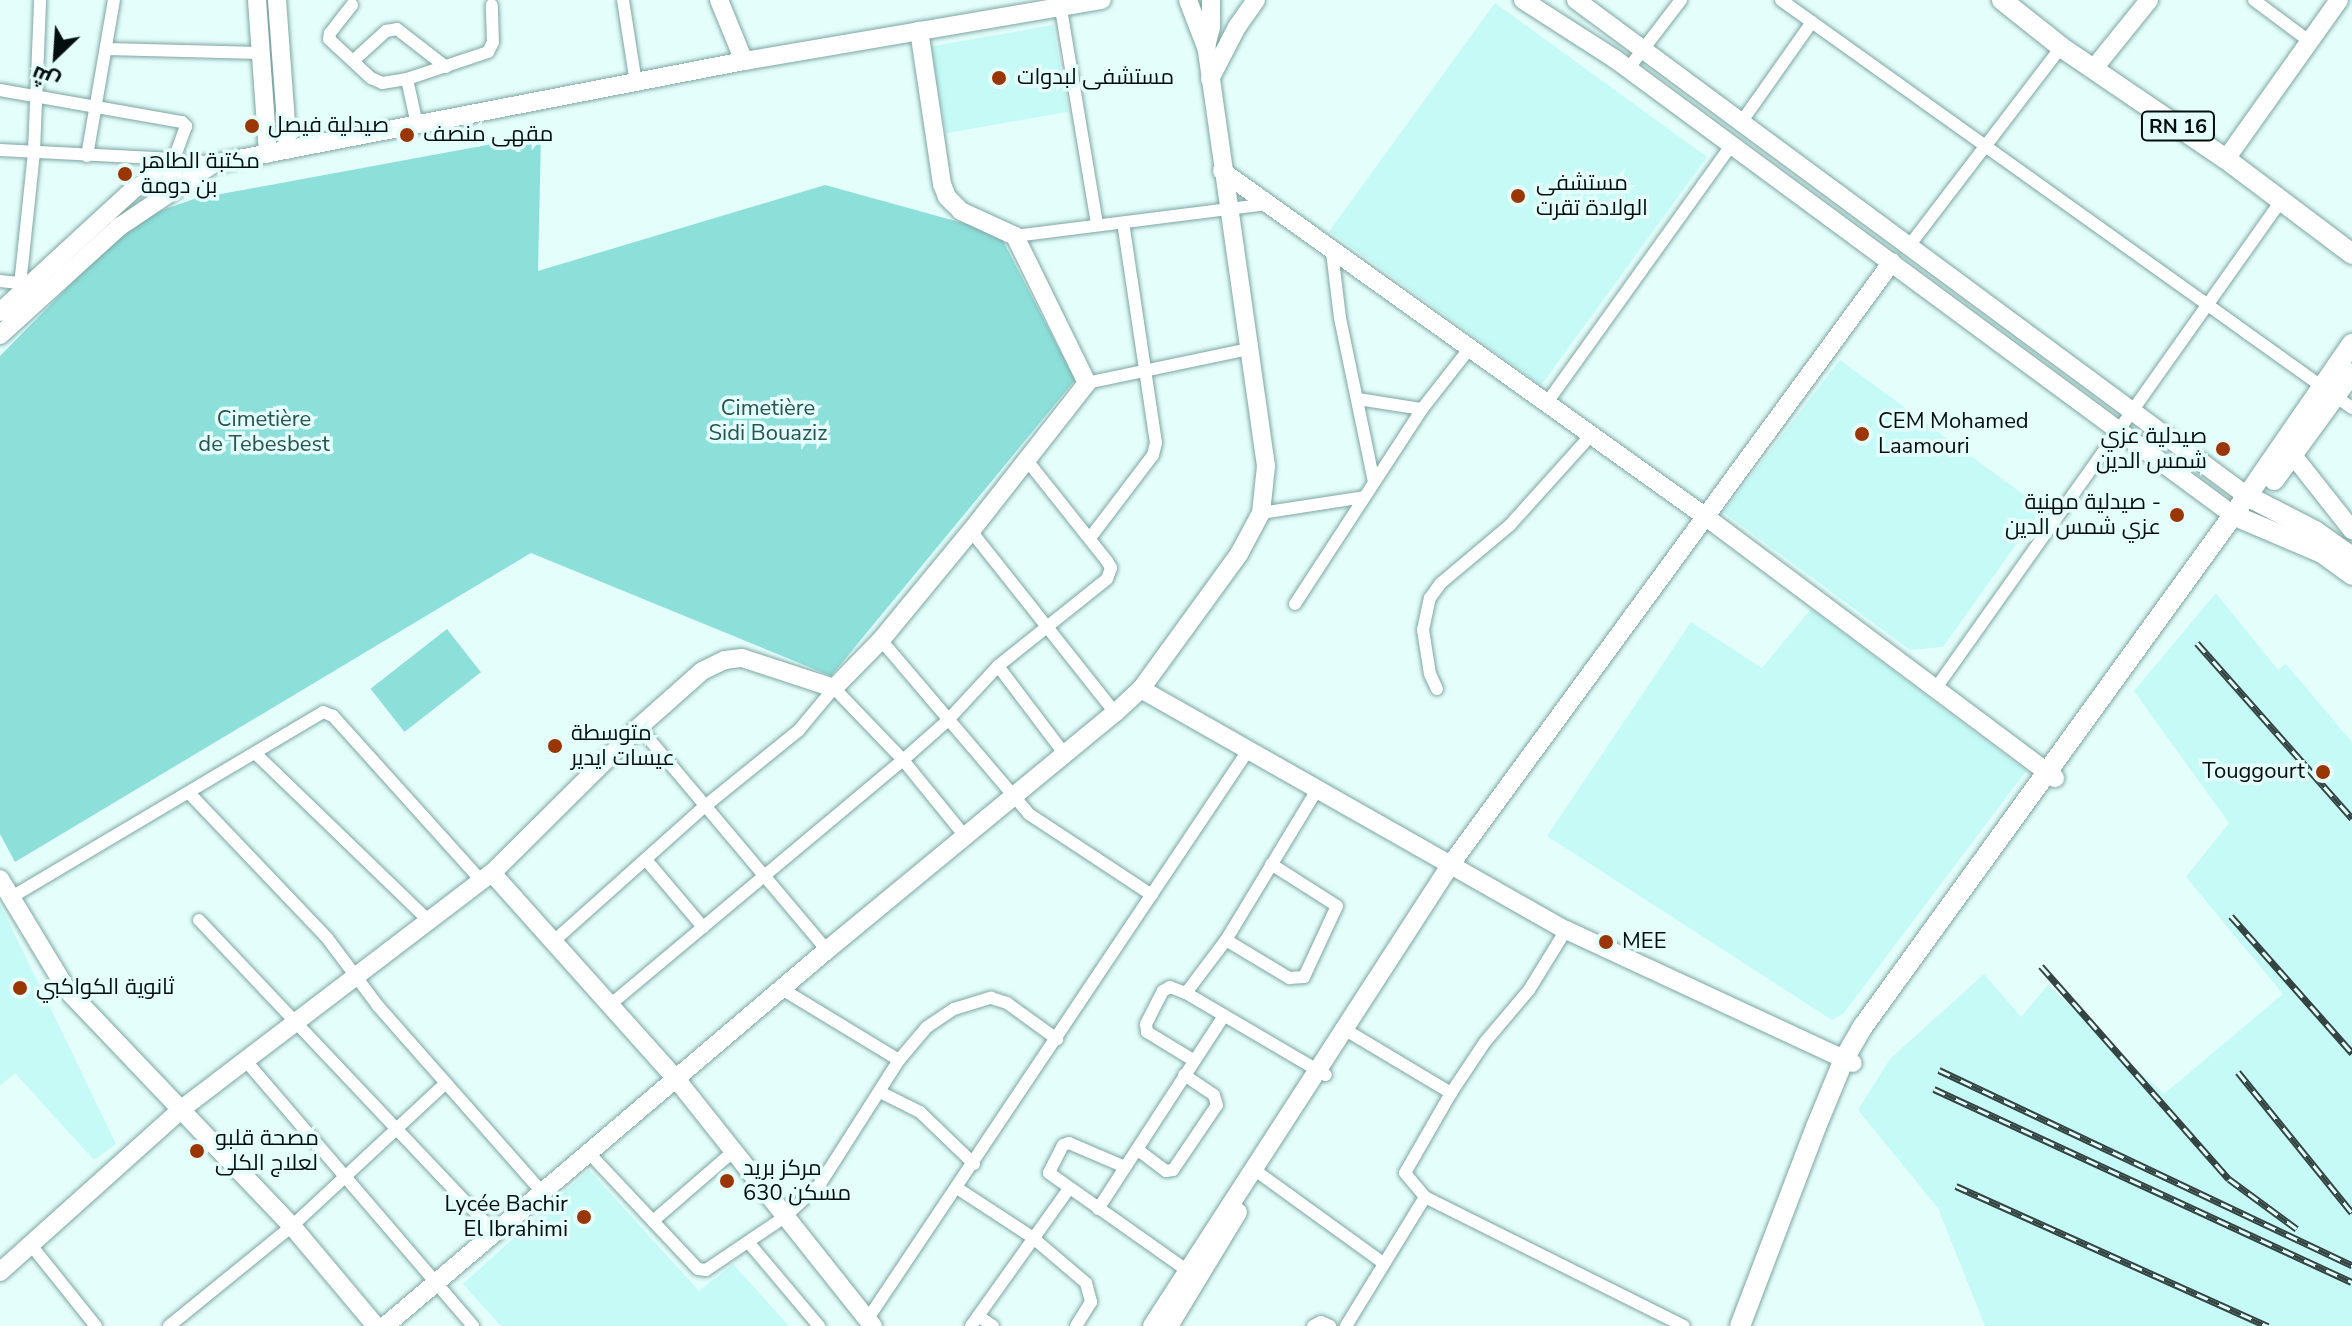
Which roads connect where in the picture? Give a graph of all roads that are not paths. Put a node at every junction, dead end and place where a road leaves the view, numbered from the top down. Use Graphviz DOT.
graph roads {
  1 [pos="40,0"];
  2 [pos="114,0"];
  3 [pos="257,0"];
  4 [pos="277,0"];
  5 [pos="623,0"];
  6 [pos="719,0"];
  7 [pos="1102,0"];
  8 [pos="1188,0"];
  9 [pos="1211,0"];
  10 [pos="1256,0"];
  11 [pos="1523,0"];
  12 [pos="1576,0"];
  13 [pos="1781,0"];
  14 [pos="2149,0"];
  15 [pos="2254,0"];
  16 [pos="2339,0"];
  17 [pos="1677,1"];
  18 [pos="2012,3"];
  19 [pos="1060,4"];
  20 [pos="352,5"];
  21 [pos="492,5"];
  22 [pos="1812,22"];
  23 [pos="919,31"];
  24 [pos="2309,41"];
  25 [pos="1206,47"];
  26 [pos="2061,47"];
  27 [pos="107,49"];
  28 [pos="1644,51"];
  29 [pos="260,53"];
  30 [pos="353,61"];
  31 [pos="744,61"];
  32 [pos="446,67"];
  33 [pos="2095,67"];
  34 [pos="1628,69"];
  35 [pos="407,79"];
  36 [pos="1210,79"];
  37 [pos="636,83"];
  38 [pos="0,90"];
  39 [pos="33,95"];
  40 [pos="97,105"];
  41 [pos="1740,124"];
  42 [pos="417,125"];
  43 [pos="1731,146"];
  44 [pos="1983,146"];
  45 [pos="0,150"];
  46 [pos="288,150"];
  47 [pos="34,152"];
  48 [pos="268,154"];
  49 [pos="87,156"];
  50 [pos="2226,159"];
  51 [pos="179,170"];
  52 [pos="1222,171"];
  53 [pos="2281,201"];
  54 [pos="1267,204"];
  55 [pos="1227,209"];
  56 [pos="1123,223"];
  57 [pos="1097,225"];
  58 [pos="1015,236"];
  59 [pos="1909,246"];
  60 [pos="1332,252"];
  61 [pos="2352,254"];
  62 [pos="1892,262"];
  63 [pos="0,281"];
  64 [pos="19,289"];
  65 [pos="2209,304"];
  66 [pos="0,312"];
  67 [pos="0,335"];
  68 [pos="2352,344"];
  69 [pos="1249,349"];
  70 [pos="1469,349"];
  71 [pos="1145,371"];
  72 [pos="2352,373"];
  73 [pos="1087,383"];
  74 [pos="2337,396"];
  75 [pos="1358,399"];
  76 [pos="1546,404"];
  77 [pos="1422,409"];
  78 [pos="2133,412"];
  79 [pos="2121,431"];
  80 [pos="1591,435"];
  81 [pos="2287,449"];
  82 [pos="1026,459"];
  83 [pos="1374,482"];
  84 [pos="1364,497"];
  85 [pos="2252,500"];
  86 [pos="1261,513"];
  87 [pos="1706,517"];
  88 [pos="2239,518"];
  89 [pos="2352,530"];
  90 [pos="971,531"];
  91 [pos="1090,538"];
  92 [pos="2352,557"];
  93 [pos="2352,575"];
  94 [pos="1295,604"];
  95 [pos="1044,626"];
  96 [pos="881,640"];
  97 [pos="998,666"];
  98 [pos="834,688"];
  99 [pos="1936,688"];
  100 [pos="1141,689"];
  101 [pos="1437,689"];
  102 [pos="1115,713"];
  103 [pos="948,720"];
  104 [pos="639,727"];
  105 [pos="1247,752"];
  106 [pos="255,753"];
  107 [pos="1066,756"];
  108 [pos="903,760"];
  109 [pos="2052,776"];
  110 [pos="1317,790"];
  111 [pos="190,794"];
  112 [pos="1015,794"];
  113 [pos="704,807"];
  114 [pos="964,835"];
  115 [pos="647,861"];
  116 [pos="1271,864"];
  117 [pos="1456,866"];
  118 [pos="486,876"];
  119 [pos="763,877"];
  120 [pos="0,879"];
  121 [pos="1152,895"];
  122 [pos="10,898"];
  123 [pos="427,919"];
  124 [pos="199,920"];
  125 [pos="703,927"];
  126 [pos="1566,930"];
  127 [pos="555,940"];
  128 [pos="1226,940"];
  129 [pos="827,950"];
  130 [pos="355,977"];
  131 [pos="782,989"];
  132 [pos="1186,993"];
  133 [pos="611,1004"];
  134 [pos="1224,1016"];
  135 [pos="295,1021"];
  136 [pos="1348,1031"];
  137 [pos="1057,1039"];
  138 [pos="899,1060"];
  139 [pos="1193,1060"];
  140 [pos="246,1061"];
  141 [pos="1848,1061"];
  142 [pos="1322,1072"];
  143 [pos="1184,1075"];
  144 [pos="677,1080"];
  145 [pos="446,1083"];
  146 [pos="880,1092"];
  147 [pos="1451,1093"];
  148 [pos="183,1108"];
  149 [pos="398,1128"];
  150 [pos="735,1150"];
  151 [pos="1138,1150"];
  152 [pos="589,1153"];
  153 [pos="974,1164"];
  154 [pos="1125,1167"];
  155 [pos="1257,1171"];
  156 [pos="344,1179"];
  157 [pos="957,1188"];
  158 [pos="1068,1190"];
  159 [pos="543,1193"];
  160 [pos="1425,1197"];
  161 [pos="1098,1209"];
  162 [pos="786,1216"];
  163 [pos="653,1221"];
  164 [pos="292,1226"];
  165 [pos="496,1234"];
  166 [pos="1032,1237"];
  167 [pos="749,1243"];
  168 [pos="31,1245"];
  169 [pos="1383,1263"];
  170 [pos="0,1272"];
  171 [pos="1192,1274"];
  172 [pos="435,1284"];
  173 [pos="974,1321"];
  174 [pos="870,1323"];
  175 [pos="96,1326"];
  176 [pos="169,1326"];
  177 [pos="376,1326"];
  178 [pos="385,1326"];
  179 [pos="473,1326"];
  180 [pos="819,1326"];
  181 [pos="993,1326"];
  182 [pos="1076,1326"];
  183 [pos="1152,1326"];
  184 [pos="1169,1326"];
  185 [pos="1313,1326"];
  186 [pos="1330,1326"];
  187 [pos="1346,1326"];
  188 [pos="1684,1326"];
  189 [pos="1740,1326"];
  190 [pos="1752,1326"];
  1 -- 39 [label="street"];
  2 -- 27 [label="street"];
  3 -- 29 [label="street"];
  4 -- 46 [label="street"];
  5 -- 37 [label="street"];
  6 -- 31 [label="street"];
  7 -- 19 [label="street"];
  8 -- 25 [label="street"];
  9 -- 25 [label="street"];
  10 -- 36 [label="street"];
  11 -- 34 [label="street"];
  12 -- 28 [label="street"];
  13 -- 22 [label="street"];
  14 -- 33 [label="street"];
  15 -- 24 [label="street"];
  16 -- 24 [label="street"];
  17 -- 28 [label="street"];
  18 -- 26 [label="main road, RN 16"];
  19 -- 23 [label="street"];
  19 -- 57 [label="street"];
  20 -- 30 [label="street"];
  21 -- 32 [label="street"];
  22 -- 41 [label="street"];
  22 -- 44 [label="street"];
  23 -- 31 [label="street"];
  23 -- 58 [label="street"];
  24 -- 50 [label="street"];
  25 -- 36 [label="street"];
  26 -- 33 [label="main road, RN 16"];
  26 -- 44 [label="street"];
  27 -- 29 [label="street"];
  27 -- 40 [label="street"];
  28 -- 34 [label="street"];
  28 -- 41 [label="street"];
  29 -- 48 [label="street"];
  30 -- 32 [label="street"];
  30 -- 35 [label="street"];
  31 -- 37 [label="street"];
  32 -- 35 [label="street"];
  33 -- 50 [label="main road, RN 16"];
  34 -- 43 [label="street"];
  35 -- 42 [label="street"];
  36 -- 52 [label="street"];
  37 -- 42 [label="street"];
  38 -- 39 [label="street"];
  39 -- 40 [label="street"];
  39 -- 47 [label="street"];
  40 -- 49 [label="street"];
  40 -- 51 [label="street"];
  41 -- 59 [label="street"];
  42 -- 46 [label="street"];
  43 -- 62 [label="street"];
  43 -- 76 [label="street"];
  44 -- 59 [label="street"];
  44 -- 65 [label="street"];
  45 -- 47 [label="street"];
  46 -- 48 [label="street"];
  47 -- 49 [label="street"];
  47 -- 64 [label="street"];
  48 -- 51 [label="street"];
  49 -- 51 [label="street"];
  50 -- 53 [label="main road, RN 16"];
  51 -- 64 [label="street"];
  51 -- 67 [label="street"];
  52 -- 54 [label="street"];
  52 -- 55 [label="street"];
  53 -- 61 [label="main road, RN 16"];
  53 -- 65 [label="street"];
  54 -- 55 [label="street"];
  54 -- 60 [label="street"];
  55 -- 56 [label="street"];
  55 -- 69 [label="street"];
  56 -- 57 [label="street"];
  56 -- 71 [label="street"];
  57 -- 58 [label="street"];
  58 -- 73 [label="street"];
  59 -- 78 [label="street"];
  60 -- 70 [label="street"];
  60 -- 75 [label="street"];
  62 -- 79 [label="street"];
  62 -- 87 [label="street"];
  63 -- 64 [label="street"];
  64 -- 66 [label="street"];
  65 -- 74 [label="street"];
  65 -- 78 [label="street"];
  68 -- 74 [label="main road"];
  69 -- 71 [label="street"];
  69 -- 86 [label="street"];
  70 -- 76 [label="street"];
  70 -- 77 [label="street"];
  71 -- 73 [label="street"];
  71 -- 91 [label="street"];
  72 -- 74 [label="main road"];
  73 -- 82 [label="street"];
  74 -- 81 [label="main road"];
  75 -- 77 [label="street"];
  75 -- 83 [label="street"];
  76 -- 80 [label="street"];
  77 -- 83 [label="street"];
  78 -- 79 [label="street"];
  78 -- 85 [label="street"];
  79 -- 88 [label="street"];
  79 -- 99 [label="street"];
  80 -- 87 [label="street"];
  80 -- 101 [label="street"];
  81 -- 85 [label="main road"];
  81 -- 89 [label="street"];
  82 -- 90 [label="street"];
  82 -- 91 [label="street"];
  83 -- 84 [label="street"];
  84 -- 86 [label="street"];
  84 -- 94 [label="street"];
  85 -- 88 [label="main road"];
  85 -- 92 [label="main road"];
  86 -- 100 [label="street"];
  87 -- 99 [label="street"];
  87 -- 117 [label="street"];
  88 -- 93 [label="main road"];
  88 -- 109 [label="main road"];
  90 -- 95 [label="street"];
  90 -- 96 [label="street"];
  91 -- 95 [label="street"];
  95 -- 97 [label="street"];
  95 -- 102 [label="street"];
  96 -- 98 [label="street"];
  96 -- 103 [label="street"];
  97 -- 103 [label="street"];
  97 -- 107 [label="street"];
  98 -- 104 [label="street"];
  98 -- 108 [label="street"];
  98 -- 113 [label="street"];
  99 -- 109 [label="street"];
  100 -- 102 [label="street"];
  100 -- 105 [label="street"];
  102 -- 107 [label="street"];
  103 -- 108 [label="street"];
  103 -- 112 [label="street"];
  104 -- 113 [label="street"];
  104 -- 118 [label="street"];
  105 -- 110 [label="street"];
  105 -- 121 [label="street"];
  106 -- 111 [label="street"];
  106 -- 118 [label="street"];
  106 -- 123 [label="street"];
  107 -- 112 [label="street"];
  108 -- 114 [label="street"];
  108 -- 119 [label="street"];
  109 -- 141 [label="main road"];
  110 -- 116 [label="street"];
  110 -- 117 [label="street"];
  111 -- 122 [label="street"];
  111 -- 130 [label="street"];
  112 -- 114 [label="street"];
  112 -- 121 [label="street"];
  113 -- 115 [label="street"];
  113 -- 119 [label="street"];
  114 -- 129 [label="street"];
  115 -- 125 [label="street"];
  115 -- 127 [label="street"];
  116 -- 128 [label="street"];
  116 -- 128 [label="street"];
  117 -- 126 [label="street"];
  117 -- 136 [label="street"];
  118 -- 123 [label="street"];
  118 -- 127 [label="street"];
  119 -- 125 [label="street"];
  119 -- 129 [label="street"];
  120 -- 122 [label="street"];
  121 -- 137 [label="street"];
  122 -- 148 [label="street"];
  123 -- 130 [label="street"];
  124 -- 135 [label="street"];
  125 -- 133 [label="street"];
  126 -- 141 [label="street"];
  126 -- 147 [label="street"];
  127 -- 133 [label="street"];
  128 -- 132 [label="street"];
  129 -- 131 [label="street"];
  130 -- 135 [label="street"];
  130 -- 145 [label="street"];
  131 -- 138 [label="street"];
  131 -- 144 [label="street"];
  132 -- 134 [label="street"];
  132 -- 139 [label="street"];
  133 -- 144 [label="street"];
  134 -- 139 [label="street"];
  134 -- 142 [label="street"];
  135 -- 140 [label="street"];
  135 -- 149 [label="street"];
  136 -- 142 [label="street"];
  136 -- 147 [label="street"];
  137 -- 138 [label="street"];
  137 -- 153 [label="street"];
  138 -- 146 [label="street"];
  139 -- 143 [label="street"];
  140 -- 148 [label="street"];
  140 -- 156 [label="street"];
  141 -- 189 [label="main road"];
  141 -- 190 [label="main road"];
  142 -- 155 [label="street"];
  143 -- 151 [label="street"];
  143 -- 151 [label="street"];
  144 -- 150 [label="street"];
  144 -- 152 [label="street"];
  145 -- 149 [label="street"];
  145 -- 159 [label="street"];
  146 -- 153 [label="street"];
  146 -- 162 [label="street"];
  147 -- 160 [label="street"];
  148 -- 164 [label="street"];
  148 -- 168 [label="street"];
  149 -- 156 [label="street"];
  149 -- 165 [label="street"];
  150 -- 162 [label="street"];
  150 -- 163 [label="street"];
  151 -- 154 [label="street"];
  152 -- 159 [label="street"];
  152 -- 163 [label="street"];
  153 -- 157 [label="street"];
  154 -- 158 [label="street"];
  154 -- 161 [label="street"];
  155 -- 169 [label="street"];
  155 -- 171 [label="street"];
  156 -- 164 [label="street"];
  156 -- 172 [label="street"];
  157 -- 166 [label="street"];
  157 -- 174 [label="street"];
  158 -- 161 [label="street"];
  158 -- 166 [label="street"];
  159 -- 165 [label="street"];
  160 -- 169 [label="street"];
  160 -- 188 [label="street"];
  161 -- 171 [label="street"];
  162 -- 167 [label="street"];
  162 -- 174 [label="street"];
  163 -- 167 [label="street"];
  164 -- 176 [label="street"];
  164 -- 177 [label="street"];
  165 -- 172 [label="street"];
  166 -- 173 [label="street"];
  166 -- 182 [label="street"];
  167 -- 180 [label="street"];
  168 -- 170 [label="street"];
  168 -- 175 [label="street"];
  169 -- 187 [label="street"];
  171 -- 183 [label="street"];
  171 -- 184 [label="street"];
  172 -- 178 [label="street"];
  172 -- 179 [label="street"];
  173 -- 181 [label="street"];
  185 -- 186 [label="street"];
}
